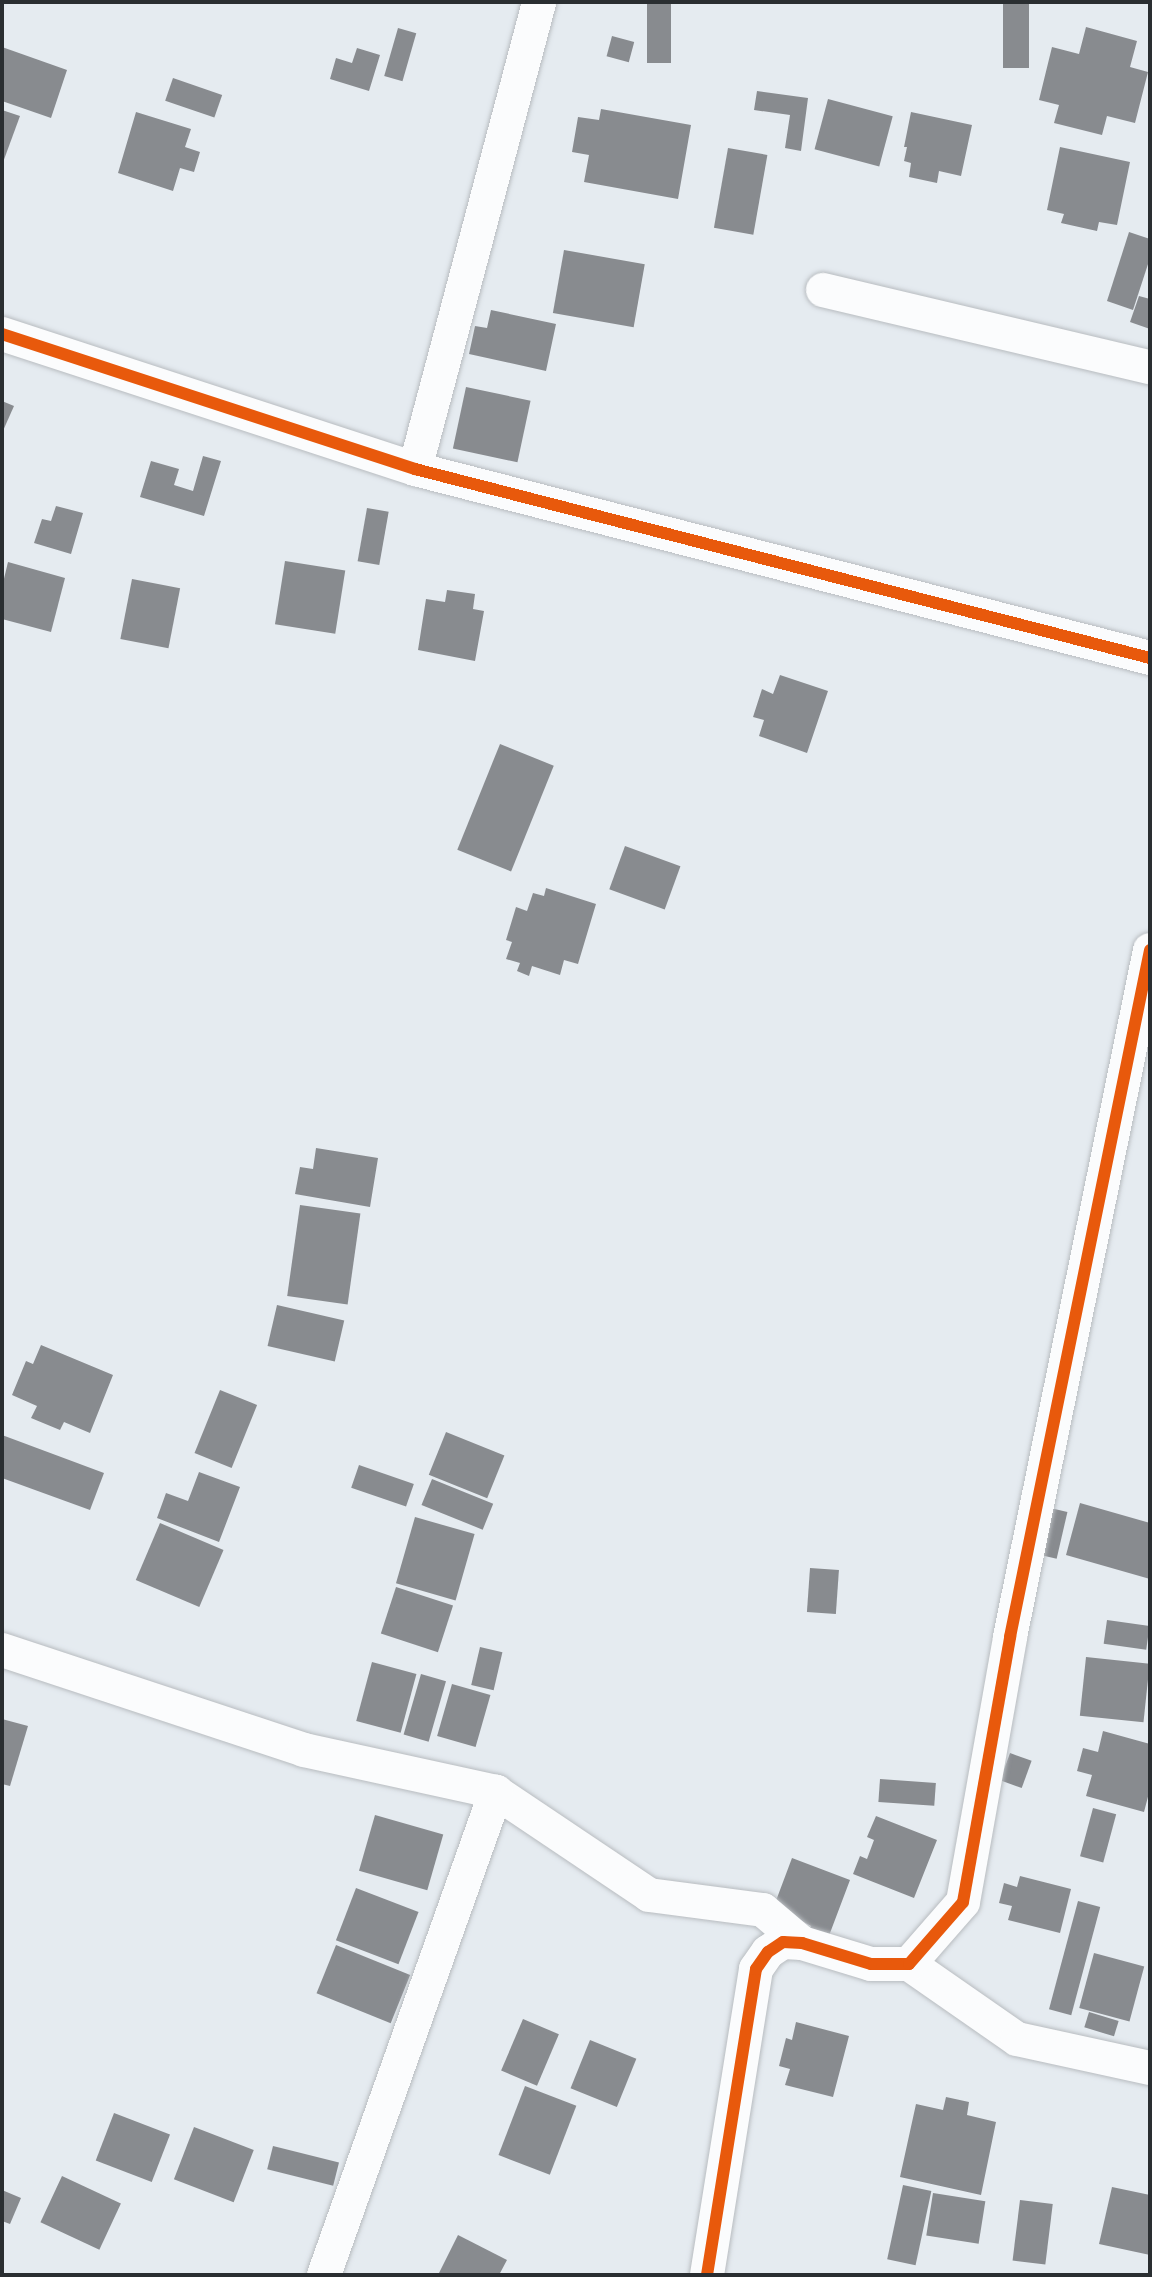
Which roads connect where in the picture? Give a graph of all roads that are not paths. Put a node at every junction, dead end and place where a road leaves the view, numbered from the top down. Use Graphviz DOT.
graph roads {
  1 [pos="539,2"];
  2 [pos="823,290"];
  3 [pos="2,334"];
  4 [pos="1150,367"];
  5 [pos="415,469"];
  6 [pos="1150,658"];
  7 [pos="1150,950"];
  8 [pos="2,1650"];
  9 [pos="496,1792"];
  10 [pos="802,1943"];
  11 [pos="909,1964"];
  12 [pos="1150,2068"];
  13 [pos="324,2275"];
  14 [pos="707,2275"];
  1 -- 5 [label="street"];
  2 -- 4 [label="street"];
  3 -- 5 [label="street"];
  5 -- 6 [label="street"];
  7 -- 11 [label="street"];
  8 -- 9 [label="street"];
  9 -- 10 [label="street"];
  9 -- 13 [label="street"];
  10 -- 11 [label="street"];
  10 -- 14 [label="street"];
  11 -- 12 [label="street"];
}
